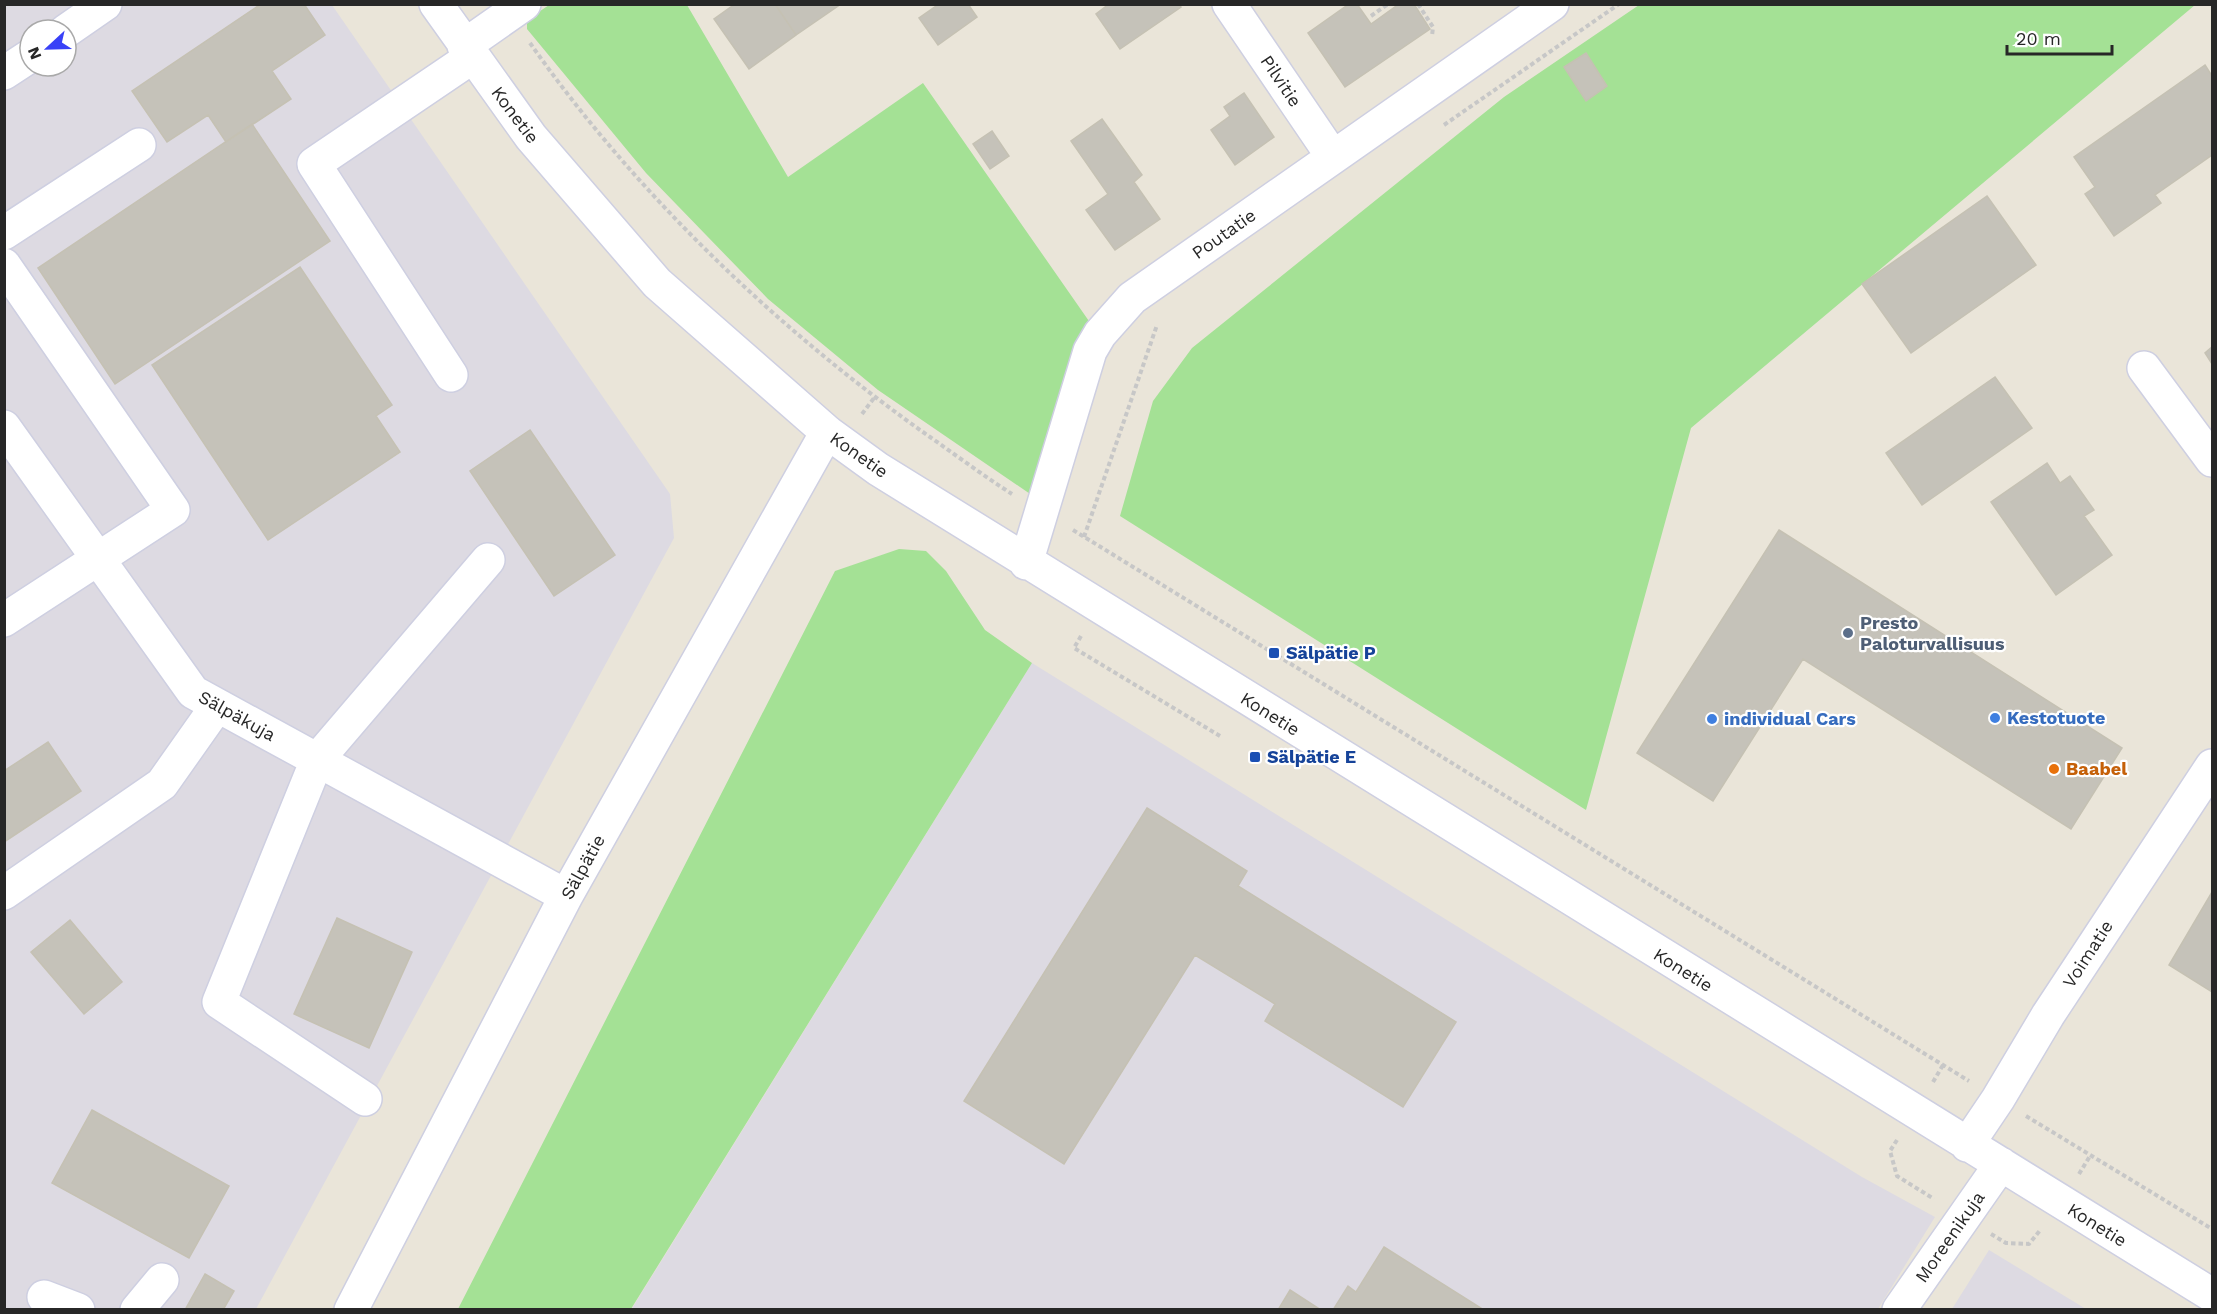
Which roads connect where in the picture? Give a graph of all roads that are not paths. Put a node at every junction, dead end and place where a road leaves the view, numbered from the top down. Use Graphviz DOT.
graph roads {
  1 [pos="105,4"];
  2 [pos="436,4"];
  3 [pos="1230,4"];
  4 [pos="1552,4"];
  5 [pos="517,9"];
  6 [pos="78,23"];
  7 [pos="468,52"];
  8 [pos="18,64"];
  9 [pos="4,73"];
  10 [pos="139,146"];
  11 [pos="1333,157"];
  12 [pos="4,233"];
  13 [pos="4,265"];
  14 [pos="2145,368"];
  15 [pos="451,375"];
  16 [pos="4,427"];
  17 [pos="827,432"];
  18 [pos="2212,460"];
  19 [pos="96,558"];
  20 [pos="488,560"];
  21 [pos="1026,563"];
  22 [pos="6,617"];
  23 [pos="217,706"];
  24 [pos="317,760"];
  25 [pos="2212,766"];
  26 [pos="4,893"];
  27 [pos="566,896"];
  28 [pos="365,1099"];
  29 [pos="1967,1144"];
  30 [pos="2001,1164"];
  31 [pos="162,1280"];
  32 [pos="2212,1296"];
  33 [pos="44,1297"];
  34 [pos="78,1310"];
  35 [pos="136,1310"];
  36 [pos="351,1310"];
  37 [pos="1899,1310"];
  1 -- 6 [label="street"];
  2 -- 7 [label="street, Konetie"];
  3 -- 11 [label="street, Pilvitie"];
  4 -- 11 [label="street, Poutatie"];
  5 -- 7 [label="street"];
  7 -- 15 [label="street"];
  7 -- 17 [label="street, Konetie"];
  8 -- 9 [label="street"];
  10 -- 12 [label="street"];
  11 -- 21 [label="street, Poutatie"];
  13 -- 19 [label="street"];
  14 -- 18 [label="street"];
  16 -- 19 [label="street, Sälpäkuja"];
  17 -- 21 [label="street, Konetie"];
  17 -- 27 [label="street, Sälpätie"];
  19 -- 22 [label="street"];
  19 -- 23 [label="street, Sälpäkuja"];
  20 -- 24 [label="street"];
  21 -- 29 [label="street, Konetie"];
  23 -- 24 [label="street, Sälpäkuja"];
  23 -- 26 [label="street"];
  24 -- 27 [label="street, Sälpäkuja"];
  24 -- 28 [label="street"];
  25 -- 29 [label="street, Voimatie"];
  27 -- 36 [label="street, Sälpätie"];
  29 -- 30 [label="street, Konetie"];
  30 -- 32 [label="street, Konetie"];
  30 -- 37 [label="street, Moreenikuja"];
  31 -- 35 [label="street"];
  33 -- 34 [label="street"];
}
